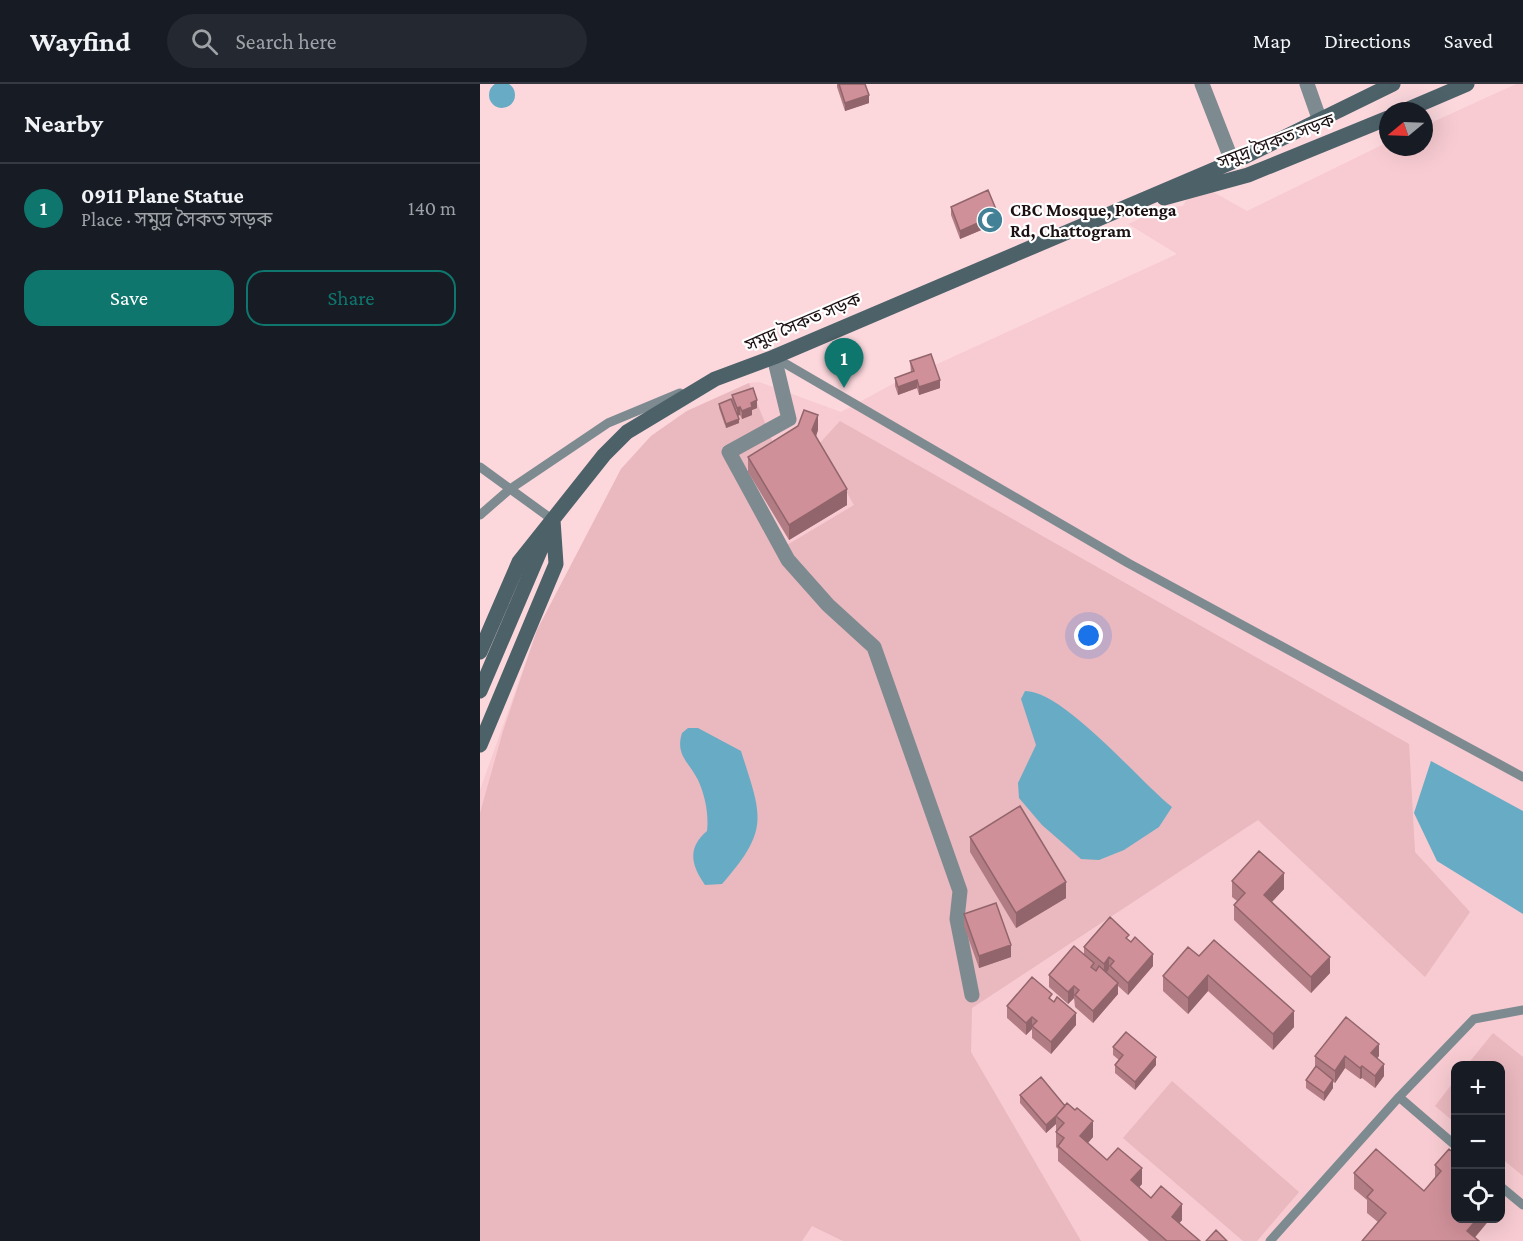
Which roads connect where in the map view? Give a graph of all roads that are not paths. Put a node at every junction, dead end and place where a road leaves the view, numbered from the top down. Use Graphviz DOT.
graph roads {
  1 [pos="1202,84"];
  2 [pos="1307,84"];
  3 [pos="1393,84"];
  4 [pos="1467,84"];
  5 [pos="1425,102"];
  6 [pos="1319,118"];
  7 [pos="1379,122"];
  8 [pos="1232,161"];
  9 [pos="1106,214"];
  10 [pos="774,357"];
  11 [pos="716,379"];
  12 [pos="480,467"];
  13 [pos="510,489"];
  14 [pos="480,515"];
  15 [pos="553,520"];
  16 [pos="480,652"];
  17 [pos="480,691"];
  18 [pos="480,745"];
  19 [pos="1523,777"];
  20 [pos="972,995"];
  21 [pos="1523,1010"];
  22 [pos="1399,1097"];
  23 [pos="1451,1142"];
  24 [pos="1505,1190"];
  25 [pos="1523,1205"];
  26 [pos="1270,1241"];
  1 -- 8 [label="street"];
  2 -- 6 [label="street"];
  3 -- 6 [label="main road, সমুদ্র সৈকত সড়ক"];
  4 -- 5 [label="main road"];
  6 -- 8 [label="main road, সমুদ্র সৈকত সড়ক"];
  7 -- 9 [label="main road, সমুদ্র সৈকত সড়ক"];
  8 -- 9 [label="main road, সমুদ্র সৈকত সড়ক"];
  9 -- 10 [label="main road, সমুদ্র সৈকত সড়ক"];
  10 -- 11 [label="main road, সমুদ্র সৈকত সড়ক"];
  10 -- 19 [label="lane"];
  10 -- 20 [label="street"];
  11 -- 13 [label="lane"];
  11 -- 15 [label="main road, সমুদ্র সৈকত সড়ক"];
  12 -- 13 [label="lane"];
  13 -- 14 [label="lane"];
  13 -- 15 [label="lane"];
  15 -- 16 [label="main road, সমুদ্র সৈকত সড়ক"];
  15 -- 17 [label="main road"];
  15 -- 18 [label="main road"];
  21 -- 22 [label="lane"];
  22 -- 23 [label="lane"];
  22 -- 26 [label="lane"];
  24 -- 25 [label="lane"];
}
